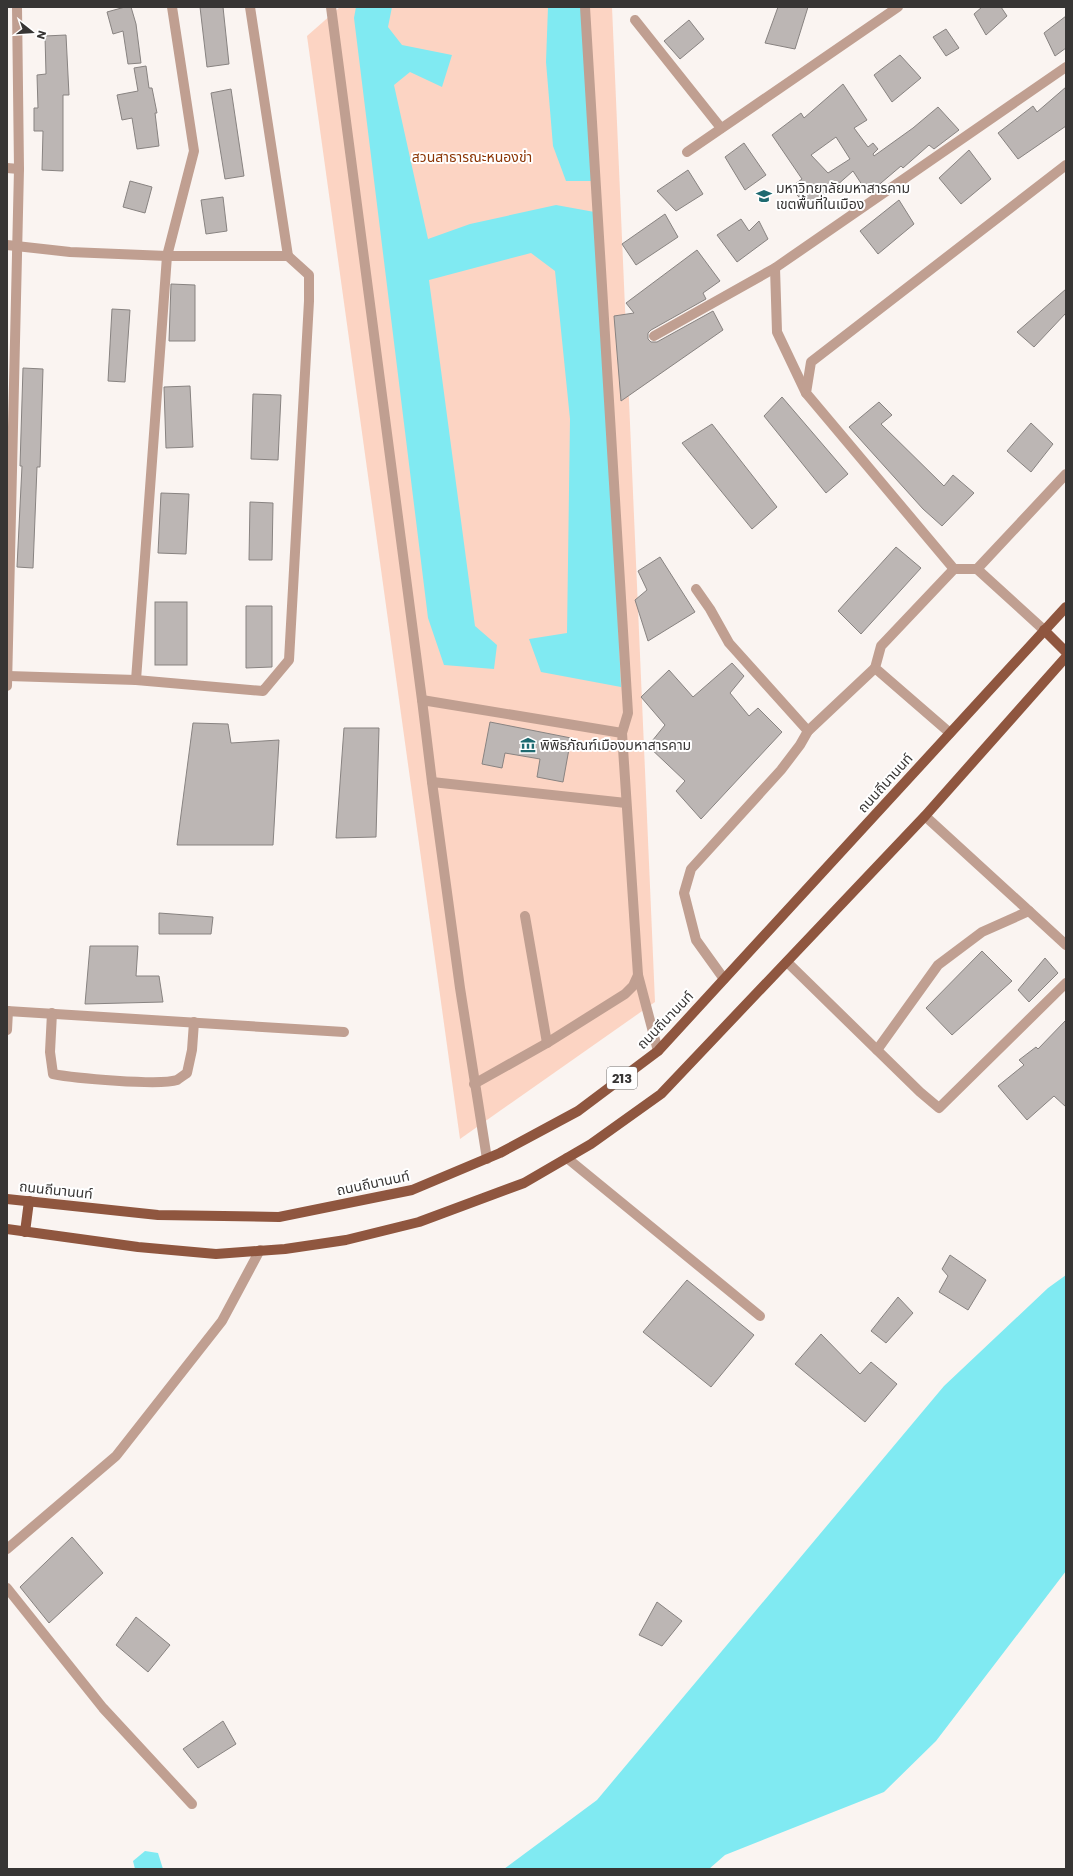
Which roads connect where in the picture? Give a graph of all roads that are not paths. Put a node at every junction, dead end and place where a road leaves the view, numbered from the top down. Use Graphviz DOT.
graph roads {
  1 [pos="17,7"];
  2 [pos="172,7"];
  3 [pos="250,7"];
  4 [pos="331,7"];
  5 [pos="585,7"];
  6 [pos="898,7"];
  7 [pos="635,20"];
  8 [pos="1066,68"];
  9 [pos="721,128"];
  10 [pos="687,152"];
  11 [pos="1066,165"];
  12 [pos="7,168"];
  13 [pos="19,169"];
  14 [pos="7,245"];
  15 [pos="18,245"];
  16 [pos="167,256"];
  17 [pos="288,256"];
  18 [pos="776,268"];
  19 [pos="654,336"];
  20 [pos="806,393"];
  21 [pos="1066,474"];
  22 [pos="954,569"];
  23 [pos="977,569"];
  24 [pos="696,589"];
  25 [pos="1066,607"];
  26 [pos="1044,630"];
  27 [pos="1066,652"];
  28 [pos="1066,657"];
  29 [pos="875,668"];
  30 [pos="136,680"];
  31 [pos="7,681"];
  32 [pos="422,700"];
  33 [pos="808,731"];
  34 [pos="622,733"];
  35 [pos="950,733"];
  36 [pos="432,782"];
  37 [pos="626,803"];
  38 [pos="925,816"];
  39 [pos="1029,911"];
  40 [pos="525,916"];
  41 [pos="1066,945"];
  42 [pos="787,962"];
  43 [pos="638,975"];
  44 [pos="724,979"];
  45 [pos="1066,983"];
  46 [pos="8,1011"];
  47 [pos="52,1013"];
  48 [pos="194,1022"];
  49 [pos="7,1030"];
  50 [pos="344,1032"];
  51 [pos="547,1043"];
  52 [pos="877,1050"];
  53 [pos="658,1051"];
  54 [pos="474,1084"];
  55 [pos="567,1158"];
  56 [pos="487,1159"];
  57 [pos="7,1199"];
  58 [pos="29,1200"];
  59 [pos="7,1229"];
  60 [pos="25,1232"];
  61 [pos="260,1250"];
  62 [pos="760,1316"];
  63 [pos="7,1549"];
  64 [pos="7,1588"];
  65 [pos="192,1804"];
  1 -- 13 [label="street"];
  2 -- 16 [label="street"];
  3 -- 17 [label="street"];
  4 -- 32 [label="street"];
  5 -- 34 [label="street"];
  6 -- 9 [label="street"];
  7 -- 9 [label="street"];
  8 -- 18 [label="street"];
  9 -- 10 [label="street"];
  11 -- 20 [label="street"];
  12 -- 13 [label="street"];
  13 -- 15 [label="street"];
  14 -- 15 [label="street"];
  15 -- 16 [label="street"];
  15 -- 31 [label="street"];
  16 -- 17 [label="street"];
  16 -- 30 [label="street"];
  17 -- 30 [label="street"];
  18 -- 19 [label="street"];
  18 -- 20 [label="street"];
  20 -- 22 [label="street"];
  21 -- 23 [label="street"];
  22 -- 23 [label="street"];
  22 -- 29 [label="street"];
  23 -- 26 [label="street"];
  24 -- 33 [label="street"];
  25 -- 26 [label="main road, ถนนถีนานนท์ / 213"];
  26 -- 27 [label="main road"];
  26 -- 35 [label="main road, ถนนถีนานนท์ / 213"];
  28 -- 38 [label="main road, 213"];
  29 -- 33 [label="street"];
  29 -- 35 [label="street"];
  30 -- 31 [label="street"];
  32 -- 34 [label="street"];
  32 -- 36 [label="street"];
  33 -- 44 [label="street"];
  34 -- 37 [label="street"];
  35 -- 44 [label="main road, ถนนถีนานนท์ / 213"];
  36 -- 37 [label="street"];
  36 -- 54 [label="street"];
  37 -- 43 [label="street"];
  38 -- 39 [label="street"];
  38 -- 42 [label="main road, 213"];
  39 -- 41 [label="street"];
  39 -- 52 [label="street"];
  40 -- 51 [label="street"];
  42 -- 52 [label="street"];
  42 -- 55 [label="main road, 213"];
  43 -- 51 [label="street"];
  43 -- 53 [label="street"];
  44 -- 53 [label="main road, ถนนถีนานนท์ / 213"];
  45 -- 52 [label="street"];
  46 -- 47 [label="street"];
  46 -- 49 [label="street"];
  47 -- 48 [label="street"];
  47 -- 48 [label="street"];
  48 -- 50 [label="street"];
  51 -- 54 [label="street"];
  53 -- 56 [label="main road, ถนนถีนานนท์ / 213"];
  54 -- 56 [label="street"];
  55 -- 61 [label="main road, 213"];
  55 -- 62 [label="street"];
  56 -- 58 [label="main road, ถนนถีนานนท์ / 213"];
  57 -- 58 [label="main road, ถนนถีนานนท์ / 213"];
  58 -- 60 [label="main road"];
  59 -- 60 [label="main road, 213"];
  60 -- 61 [label="main road, 213"];
  61 -- 63 [label="street"];
  64 -- 65 [label="street"];
}
